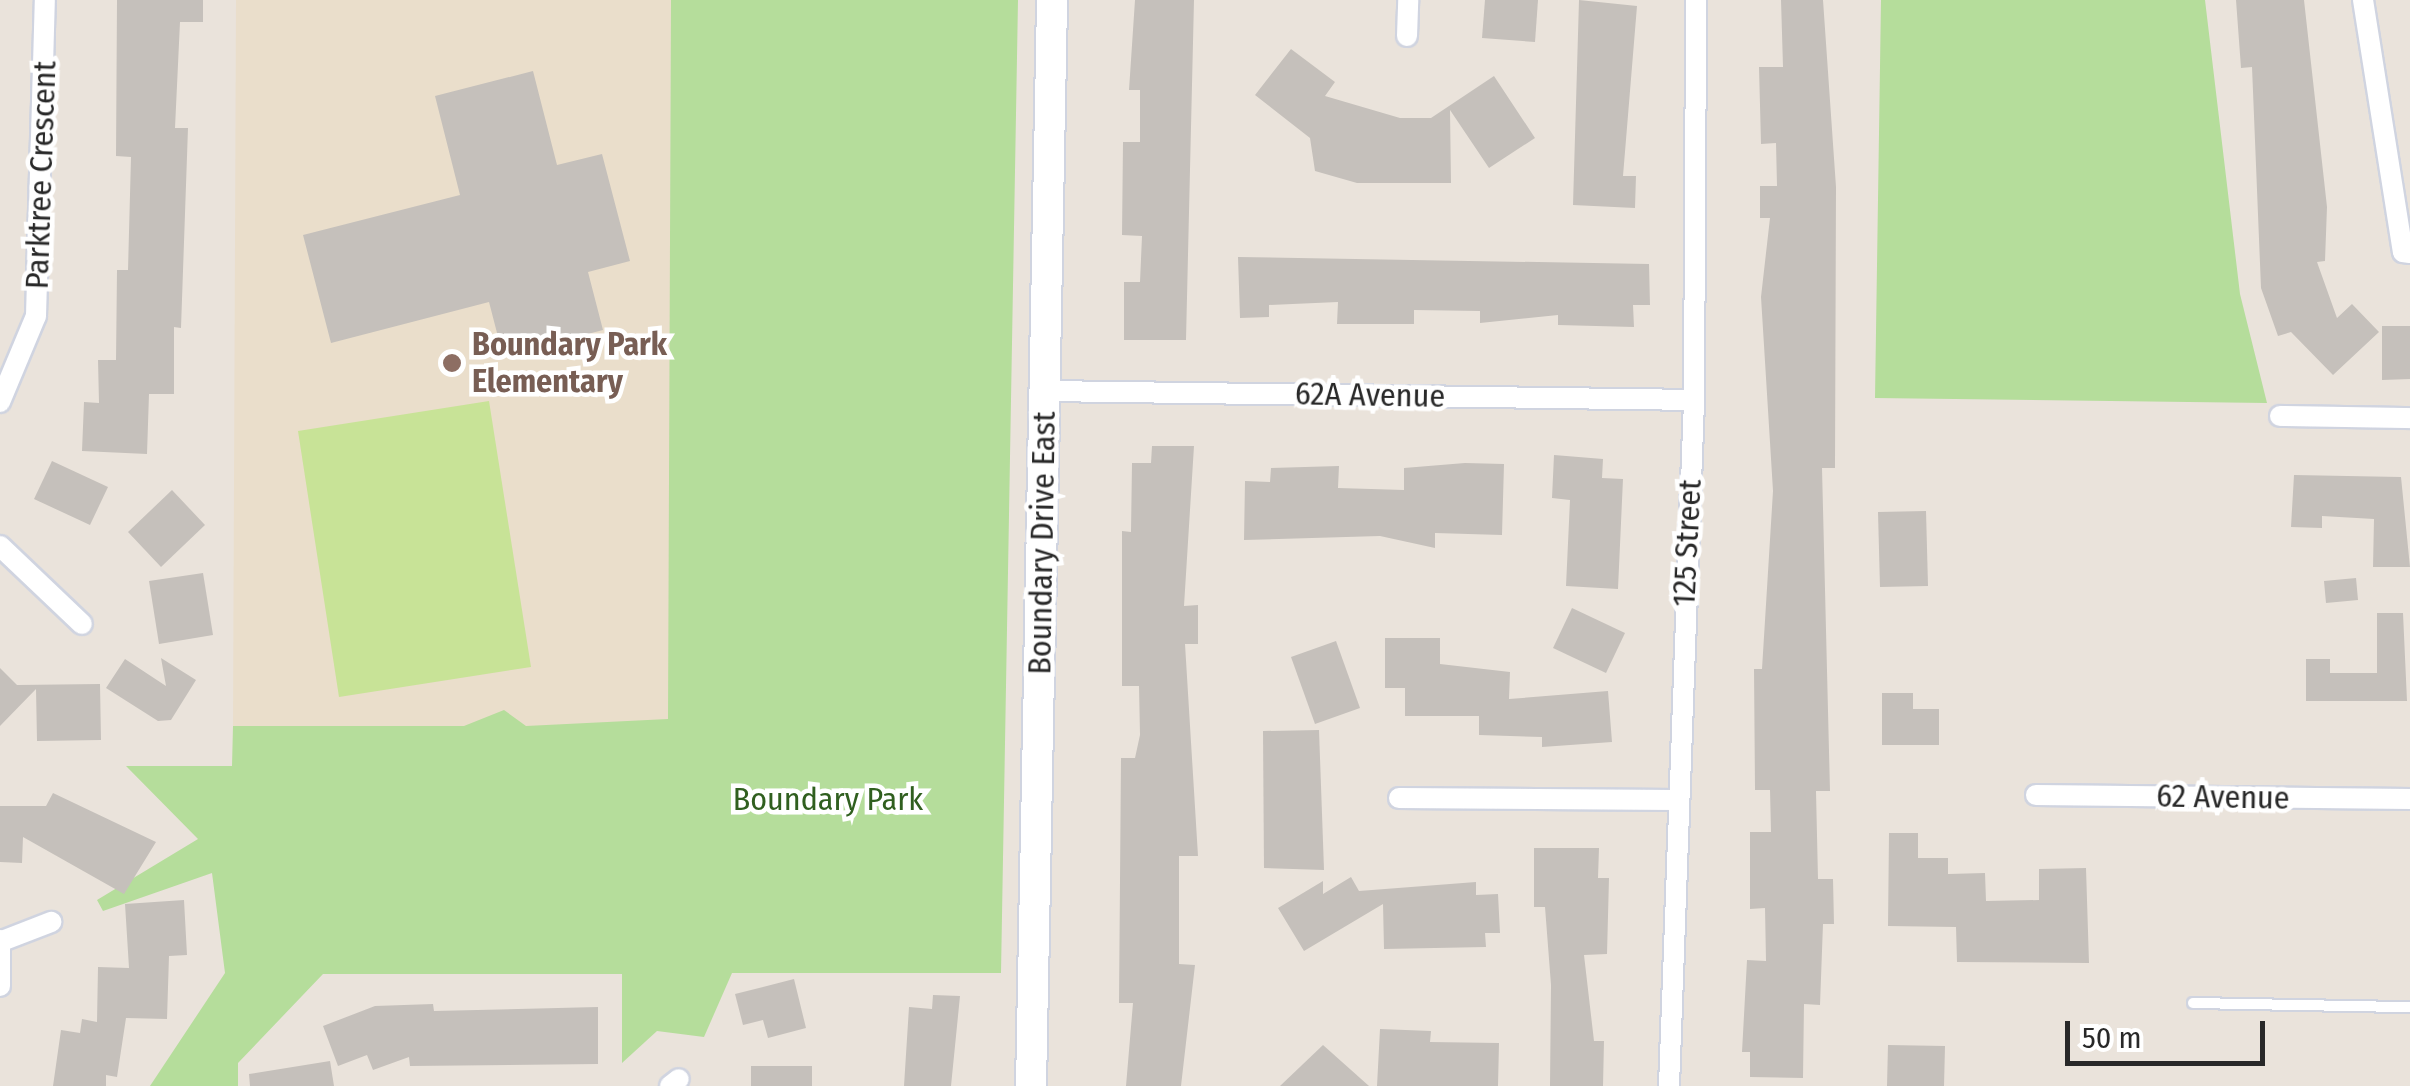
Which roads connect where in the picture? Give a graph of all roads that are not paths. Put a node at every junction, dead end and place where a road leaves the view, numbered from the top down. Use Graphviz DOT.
graph roads {
  1 [pos="45,0"];
  2 [pos="1052,0"];
  3 [pos="1408,0"];
  4 [pos="1696,0"];
  5 [pos="2363,0"];
  6 [pos="1407,36"];
  7 [pos="2406,252"];
  8 [pos="1046,390"];
  9 [pos="1694,400"];
  10 [pos="0,402"];
  11 [pos="2280,416"];
  12 [pos="2410,418"];
  13 [pos="0,546"];
  14 [pos="82,624"];
  15 [pos="2036,795"];
  16 [pos="1400,798"];
  17 [pos="2410,799"];
  18 [pos="1675,800"];
  19 [pos="51,922"];
  20 [pos="1,941"];
  21 [pos="0,986"];
  22 [pos="2193,1003"];
  23 [pos="2410,1007"];
  24 [pos="1031,1086"];
  25 [pos="1669,1086"];
  1 -- 10 [label="street, Parktree Crescent"];
  2 -- 8 [label="street, Boundary Drive East"];
  3 -- 6 [label="street"];
  4 -- 9 [label="street, 125 Street"];
  5 -- 7 [label="street"];
  8 -- 9 [label="street, 62A Avenue"];
  8 -- 24 [label="street, Boundary Drive East"];
  9 -- 18 [label="street, 125 Street"];
  11 -- 12 [label="street"];
  13 -- 14 [label="street"];
  15 -- 17 [label="street, 62 Avenue"];
  16 -- 18 [label="street"];
  18 -- 25 [label="street, 125 Street"];
  19 -- 20 [label="street"];
  20 -- 21 [label="street"];
  22 -- 23 [label="lane"];
}
